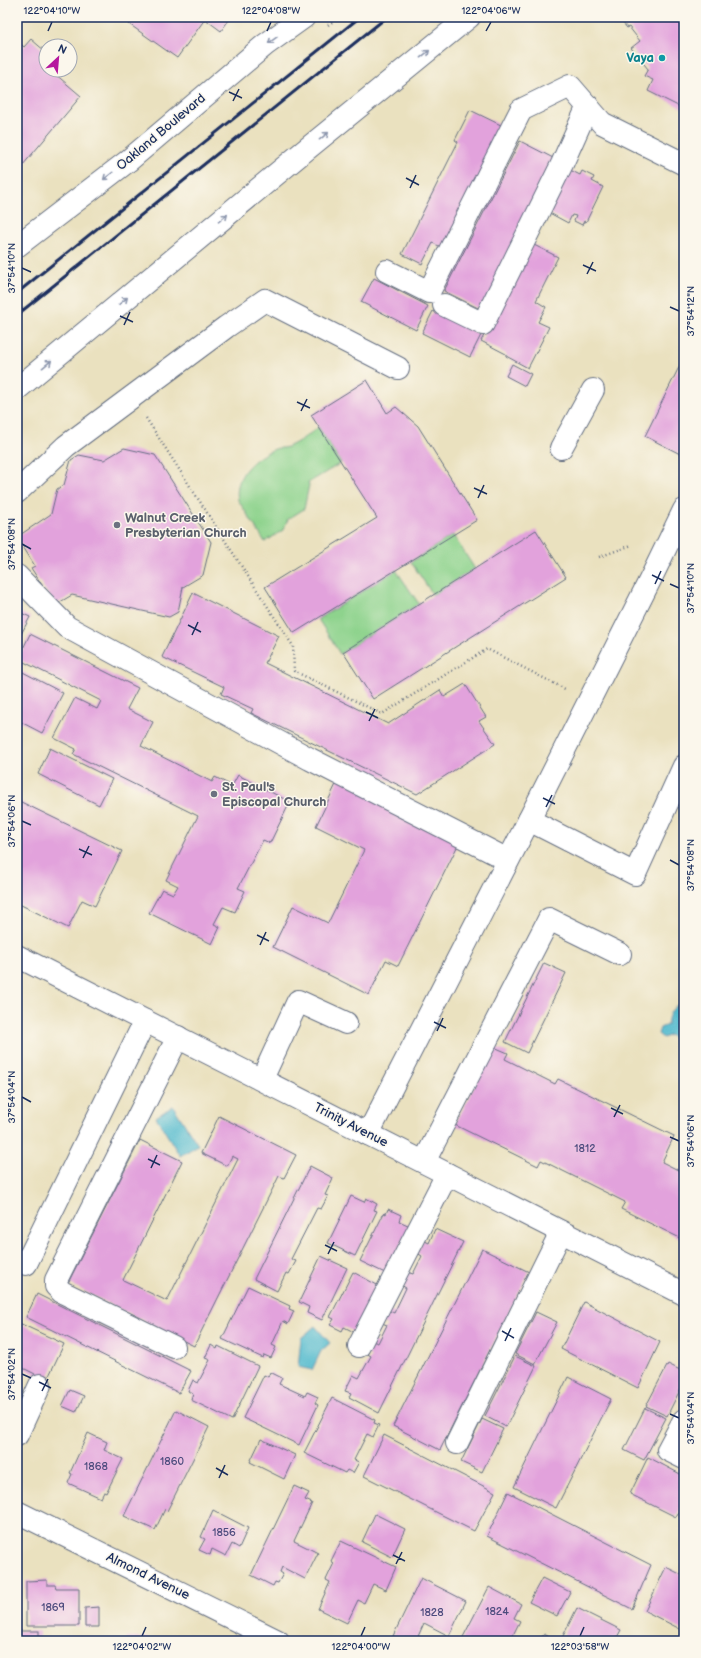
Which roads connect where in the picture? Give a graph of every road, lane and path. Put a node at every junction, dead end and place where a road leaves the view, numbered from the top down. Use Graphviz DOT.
graph roads {
  1 [pos="304,17"];
  2 [pos="469,17"];
  3 [pos="588,106"];
  4 [pos="684,164"];
  5 [pos="17,246"];
  6 [pos="387,271"];
  7 [pos="444,305"];
  8 [pos="398,368"];
  9 [pos="17,389"];
  10 [pos="593,390"];
  11 [pos="132,397"];
  12 [pos="561,448"];
  13 [pos="17,492"];
  14 [pos="684,510"];
  15 [pos="632,545"];
  16 [pos="598,557"];
  17 [pos="17,576"];
  18 [pos="589,700"];
  19 [pos="684,766"];
  20 [pos="529,820"];
  21 [pos="508,860"];
  22 [pos="620,954"];
  23 [pos="17,956"];
  24 [pos="145,1021"];
  25 [pos="346,1023"];
  26 [pos="178,1038"];
  27 [pos="262,1080"];
  28 [pos="368,1134"];
  29 [pos="424,1162"];
  30 [pos="447,1174"];
  31 [pos="561,1232"];
  32 [pos="17,1260"];
  33 [pos="684,1294"];
  34 [pos="360,1346"];
  35 [pos="174,1347"];
  36 [pos="40,1385"];
  37 [pos="684,1420"];
  38 [pos="17,1435"];
  39 [pos="457,1443"];
  40 [pos="684,1458"];
  41 [pos="17,1512"];
  42 [pos="278,1641"];
  1 -- 5 [label="main road, Oakland Boulevard, one-way"];
  9 -- 2 [label="main road, one-way"];
  3 -- 4 [label="main road"];
  3 -- 6 [label="main road"];
  3 -- 7 [label="main road"];
  8 -- 11 [label="main road"];
  10 -- 12 [label="main road"];
  11 -- 13 [label="main road"];
  11 -- 18 [label="path"];
  14 -- 18 [label="main road"];
  15 -- 16 [label="path"];
  17 -- 21 [label="main road"];
  18 -- 20 [label="main road"];
  19 -- 20 [label="main road"];
  20 -- 21 [label="main road"];
  21 -- 28 [label="main road"];
  22 -- 29 [label="main road"];
  23 -- 24 [label="main road, Trinity Avenue"];
  24 -- 26 [label="main road, Trinity Avenue"];
  24 -- 32 [label="main road"];
  25 -- 27 [label="main road"];
  26 -- 27 [label="main road, Trinity Avenue"];
  26 -- 35 [label="main road"];
  27 -- 28 [label="main road, Trinity Avenue"];
  28 -- 29 [label="main road, Trinity Avenue"];
  29 -- 30 [label="main road, Trinity Avenue"];
  30 -- 31 [label="main road, Trinity Avenue"];
  30 -- 34 [label="main road"];
  31 -- 33 [label="main road, Trinity Avenue"];
  31 -- 39 [label="main road"];
  36 -- 38 [label="main road"];
  37 -- 40 [label="main road"];
  41 -- 42 [label="main road, Almond Avenue"];
}
